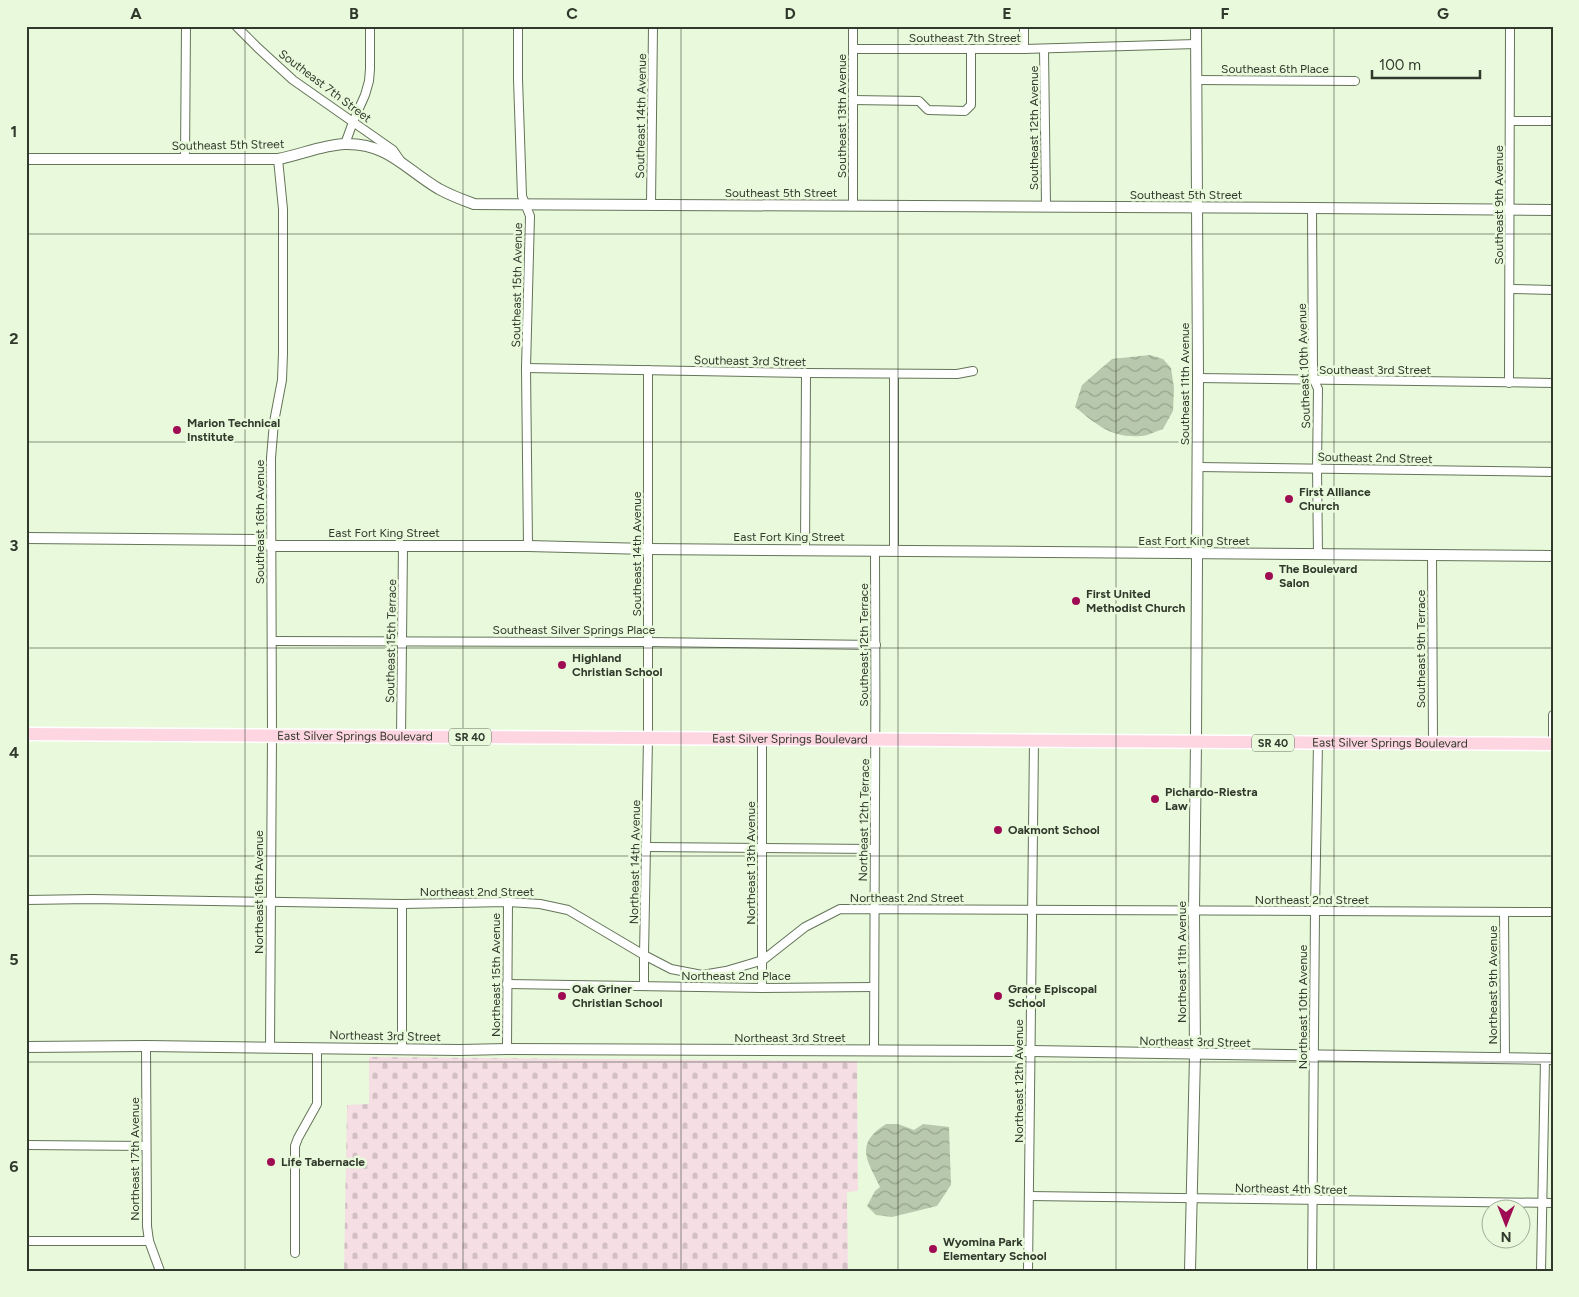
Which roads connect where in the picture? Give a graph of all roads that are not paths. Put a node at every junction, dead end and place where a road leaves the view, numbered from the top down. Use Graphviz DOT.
graph roads {
  1 [pos="186,26"];
  2 [pos="236,26"];
  3 [pos="370,26"];
  4 [pos="518,26"];
  5 [pos="653,26"];
  6 [pos="853,26"];
  7 [pos="1024,26"];
  8 [pos="1196,26"];
  9 [pos="1510,26"];
  10 [pos="1196,44"];
  11 [pos="853,49"];
  12 [pos="971,49"];
  13 [pos="1024,49"];
  14 [pos="1044,49"];
  15 [pos="1196,80"];
  16 [pos="1355,81"];
  17 [pos="853,100"];
  18 [pos="1510,121"];
  19 [pos="1553,121"];
  20 [pos="352,122"];
  21 [pos="345,144"];
  22 [pos="26,158"];
  23 [pos="185,158"];
  24 [pos="278,159"];
  25 [pos="401,162"];
  26 [pos="524,204"];
  27 [pos="651,205"];
  28 [pos="853,206"];
  29 [pos="1046,206"];
  30 [pos="1196,208"];
  31 [pos="1312,208"];
  32 [pos="1510,210"];
  33 [pos="1553,210"];
  34 [pos="1510,289"];
  35 [pos="1553,290"];
  36 [pos="526,368"];
  37 [pos="648,370"];
  38 [pos="973,371"];
  39 [pos="806,373"];
  40 [pos="894,374"];
  41 [pos="1198,378"];
  42 [pos="1314,380"];
  43 [pos="1509,383"];
  44 [pos="1553,383"];
  45 [pos="1198,467"];
  46 [pos="1317,468"];
  47 [pos="1553,472"];
  48 [pos="26,538"];
  49 [pos="272,546"];
  50 [pos="403,546"];
  51 [pos="528,546"];
  52 [pos="648,549"];
  53 [pos="805,550"];
  54 [pos="875,550"];
  55 [pos="894,551"];
  56 [pos="1196,553"];
  57 [pos="1318,554"];
  58 [pos="1432,556"];
  59 [pos="1553,556"];
  60 [pos="272,641"];
  61 [pos="403,641"];
  62 [pos="648,642"];
  63 [pos="876,645"];
  64 [pos="1553,715"];
  65 [pos="26,734"];
  66 [pos="272,736"];
  67 [pos="401,737"];
  68 [pos="648,738"];
  69 [pos="762,739"];
  70 [pos="876,740"];
  71 [pos="1034,741"];
  72 [pos="1196,742"];
  73 [pos="1318,743"];
  74 [pos="1433,743"];
  75 [pos="1553,744"];
  76 [pos="647,846"];
  77 [pos="762,849"];
  78 [pos="874,849"];
  79 [pos="26,900"];
  80 [pos="270,901"];
  81 [pos="508,902"];
  82 [pos="402,904"];
  83 [pos="874,909"];
  84 [pos="1032,910"];
  85 [pos="1194,910"];
  86 [pos="1315,911"];
  87 [pos="1504,912"];
  88 [pos="1553,912"];
  89 [pos="644,955"];
  90 [pos="763,960"];
  91 [pos="705,975"];
  92 [pos="507,984"];
  93 [pos="644,986"];
  94 [pos="705,987"];
  95 [pos="874,987"];
  96 [pos="762,988"];
  97 [pos="146,1046"];
  98 [pos="26,1047"];
  99 [pos="270,1047"];
  100 [pos="317,1048"];
  101 [pos="402,1049"];
  102 [pos="507,1049"];
  103 [pos="874,1051"];
  104 [pos="1031,1051"];
  105 [pos="1194,1055"];
  106 [pos="1315,1056"];
  107 [pos="1505,1058"];
  108 [pos="1549,1059"];
  109 [pos="26,1145"];
  110 [pos="146,1146"];
  111 [pos="1029,1196"];
  112 [pos="1191,1199"];
  113 [pos="1314,1200"];
  114 [pos="1543,1203"];
  115 [pos="1553,1203"];
  116 [pos="26,1241"];
  117 [pos="149,1241"];
  118 [pos="295,1253"];
  119 [pos="160,1271"];
  120 [pos="1028,1271"];
  121 [pos="1190,1271"];
  122 [pos="1312,1271"];
  123 [pos="1541,1271"];
  1 -- 23 [label="street"];
  2 -- 20 [label="street, Southeast 7th Street"];
  3 -- 20 [label="street"];
  4 -- 26 [label="street, Southeast 15th Avenue"];
  5 -- 27 [label="street, Southeast 14th Avenue"];
  6 -- 11 [label="street, Southeast 13th Avenue"];
  7 -- 13 [label="street, Southeast 12th Avenue"];
  8 -- 10 [label="street, Southeast 11th Avenue"];
  9 -- 18 [label="street, Southeast 9th Avenue"];
  10 -- 14 [label="street, Southeast 7th Street"];
  10 -- 15 [label="street, Southeast 11th Avenue"];
  11 -- 12 [label="street, Southeast 7th Street"];
  11 -- 17 [label="street, Southeast 13th Avenue"];
  12 -- 13 [label="street, Southeast 7th Street"];
  12 -- 17 [label="street"];
  13 -- 14 [label="street, Southeast 7th Street"];
  14 -- 29 [label="street, Southeast 12th Avenue"];
  15 -- 16 [label="street, Southeast 6th Place"];
  15 -- 30 [label="street, Southeast 11th Avenue"];
  17 -- 28 [label="street, Southeast 13th Avenue"];
  18 -- 19 [label="street"];
  18 -- 32 [label="street, Southeast 9th Avenue"];
  20 -- 21 [label="street"];
  20 -- 25 [label="street, Southeast 7th Street"];
  21 -- 24 [label="street, Southeast 5th Street"];
  21 -- 25 [label="street, Southeast 5th Street"];
  22 -- 23 [label="street, Southeast 5th Street"];
  23 -- 24 [label="street, Southeast 5th Street"];
  24 -- 49 [label="street, Southeast 16th Avenue"];
  25 -- 26 [label="street, Southeast 5th Street"];
  26 -- 27 [label="street, Southeast 5th Street"];
  26 -- 36 [label="street, Southeast 15th Avenue"];
  27 -- 28 [label="street, Southeast 5th Street"];
  28 -- 29 [label="street, Southeast 5th Street"];
  29 -- 30 [label="street, Southeast 5th Street"];
  30 -- 31 [label="street, Southeast 5th Street"];
  30 -- 41 [label="street, Southeast 11th Avenue"];
  31 -- 32 [label="street, Southeast 5th Street"];
  31 -- 42 [label="street, Southeast 10th Avenue"];
  32 -- 33 [label="street, Southeast 5th Street"];
  32 -- 34 [label="street, Southeast 9th Avenue"];
  34 -- 35 [label="street"];
  34 -- 43 [label="street, Southeast 9th Avenue"];
  36 -- 37 [label="street, Southeast 3rd Street"];
  36 -- 51 [label="street, Southeast 15th Avenue"];
  37 -- 39 [label="street, Southeast 3rd Street"];
  37 -- 52 [label="street, Southeast 14th Avenue"];
  38 -- 40 [label="street, Southeast 3rd Street"];
  39 -- 40 [label="street, Southeast 3rd Street"];
  39 -- 53 [label="street"];
  40 -- 55 [label="street"];
  41 -- 42 [label="street, Southeast 3rd Street"];
  41 -- 45 [label="street, Southeast 11th Avenue"];
  42 -- 43 [label="street, Southeast 3rd Street"];
  42 -- 46 [label="street, Southeast 10th Avenue"];
  43 -- 44 [label="street, Southeast 3rd Street"];
  45 -- 46 [label="street, Southeast 2nd Street"];
  45 -- 56 [label="street, Southeast 11th Avenue"];
  46 -- 47 [label="street, Southeast 2nd Street"];
  46 -- 57 [label="street, Southeast 10th Avenue"];
  48 -- 49 [label="street, East Fort King Street"];
  49 -- 50 [label="street, East Fort King Street"];
  49 -- 60 [label="street, Southeast 16th Avenue"];
  50 -- 51 [label="street, East Fort King Street"];
  50 -- 61 [label="street, Southeast 15th Terrace"];
  51 -- 52 [label="street, East Fort King Street"];
  52 -- 53 [label="street, East Fort King Street"];
  52 -- 62 [label="street, Southeast 14th Avenue"];
  53 -- 54 [label="street, East Fort King Street"];
  54 -- 55 [label="street, East Fort King Street"];
  54 -- 63 [label="street, Southeast 12th Terrace"];
  55 -- 56 [label="street, East Fort King Street"];
  56 -- 57 [label="street, East Fort King Street"];
  56 -- 72 [label="street, Southeast 11th Avenue"];
  57 -- 58 [label="street, East Fort King Street"];
  58 -- 59 [label="street, East Fort King Street"];
  58 -- 74 [label="street, Southeast 9th Terrace"];
  60 -- 61 [label="street, Southeast Silver Springs Place"];
  60 -- 66 [label="street, Southeast 16th Avenue"];
  61 -- 62 [label="street, Southeast Silver Springs Place"];
  61 -- 67 [label="street, Southeast 15th Terrace"];
  62 -- 63 [label="street, Southeast Silver Springs Place"];
  62 -- 68 [label="street, Southeast 14th Avenue"];
  63 -- 70 [label="street, Southeast 12th Terrace"];
  64 -- 75 [label="street"];
  65 -- 66 [label="main road, East Silver Springs Boulevard / SR 40"];
  66 -- 67 [label="main road, East Silver Springs Boulevard / SR 40"];
  66 -- 80 [label="street, Northeast 16th Avenue"];
  67 -- 68 [label="main road, East Silver Springs Boulevard / SR 40"];
  68 -- 69 [label="main road, East Silver Springs Boulevard / SR 40"];
  68 -- 76 [label="street, Northeast 14th Avenue"];
  69 -- 70 [label="main road, East Silver Springs Boulevard / SR 40"];
  69 -- 77 [label="street, Northeast 13th Avenue"];
  70 -- 71 [label="main road, East Silver Springs Boulevard / SR 40"];
  70 -- 78 [label="street, Northeast 12th Terrace"];
  71 -- 72 [label="main road, East Silver Springs Boulevard / SR 40"];
  71 -- 84 [label="street, Northeast 12th Avenue"];
  72 -- 73 [label="main road, East Silver Springs Boulevard / SR 40"];
  72 -- 85 [label="street, Northeast 11th Avenue"];
  73 -- 74 [label="main road, East Silver Springs Boulevard / SR 40"];
  73 -- 86 [label="street, Northeast 10th Avenue"];
  74 -- 75 [label="main road, East Silver Springs Boulevard / SR 40"];
  76 -- 77 [label="street"];
  76 -- 89 [label="street, Northeast 14th Avenue"];
  77 -- 78 [label="street"];
  77 -- 90 [label="street, Northeast 13th Avenue"];
  78 -- 83 [label="street, Northeast 12th Terrace"];
  79 -- 80 [label="street, Northeast 2nd Street"];
  80 -- 82 [label="street, Northeast 2nd Street"];
  80 -- 99 [label="street, Northeast 16th Avenue"];
  81 -- 82 [label="street, Northeast 2nd Street"];
  81 -- 89 [label="street, Northeast 2nd Street"];
  81 -- 92 [label="street, Northeast 15th Avenue"];
  82 -- 101 [label="street"];
  83 -- 84 [label="street, Northeast 2nd Street"];
  83 -- 90 [label="street, Northeast 2nd Street"];
  83 -- 95 [label="street, Northeast 12th Terrace"];
  84 -- 85 [label="street, Northeast 2nd Street"];
  84 -- 104 [label="street, Northeast 12th Avenue"];
  85 -- 86 [label="street, Northeast 2nd Street"];
  85 -- 105 [label="street, Northeast 11th Avenue"];
  86 -- 87 [label="street, Northeast 2nd Street"];
  86 -- 106 [label="street, Northeast 10th Avenue"];
  87 -- 88 [label="street, Northeast 2nd Street"];
  87 -- 107 [label="street, Northeast 9th Avenue"];
  89 -- 91 [label="street, Northeast 2nd Street"];
  89 -- 93 [label="street, Northeast 14th Avenue"];
  90 -- 91 [label="street, Northeast 2nd Street"];
  90 -- 96 [label="street, Northeast 13th Avenue"];
  91 -- 94 [label="street"];
  92 -- 93 [label="street, Northeast 2nd Place"];
  92 -- 102 [label="street, Northeast 15th Avenue"];
  93 -- 94 [label="street, Northeast 2nd Place"];
  94 -- 96 [label="street, Northeast 2nd Place"];
  95 -- 96 [label="street, Northeast 2nd Place"];
  95 -- 103 [label="street, Northeast 12th Terrace"];
  97 -- 98 [label="street, Northeast 3rd Street"];
  97 -- 99 [label="street, Northeast 3rd Street"];
  97 -- 110 [label="street, Northeast 17th Avenue"];
  99 -- 100 [label="street, Northeast 3rd Street"];
  100 -- 101 [label="street, Northeast 3rd Street"];
  100 -- 118 [label="street"];
  101 -- 102 [label="street, Northeast 3rd Street"];
  102 -- 103 [label="street, Northeast 3rd Street"];
  103 -- 104 [label="street, Northeast 3rd Street"];
  104 -- 105 [label="street, Northeast 3rd Street"];
  104 -- 111 [label="street, Northeast 12th Avenue"];
  105 -- 106 [label="street, Northeast 3rd Street"];
  105 -- 112 [label="street, Northeast 11th Avenue"];
  106 -- 107 [label="street, Northeast 3rd Street"];
  106 -- 113 [label="street, Northeast 10th Avenue"];
  107 -- 108 [label="street, Northeast 3rd Street"];
  108 -- 114 [label="street"];
  109 -- 110 [label="street"];
  110 -- 117 [label="street, Northeast 17th Avenue"];
  111 -- 112 [label="street, Northeast 4th Street"];
  111 -- 120 [label="street, Northeast 12th Avenue"];
  112 -- 113 [label="street, Northeast 4th Street"];
  112 -- 121 [label="street, Northeast 11th Avenue"];
  113 -- 114 [label="street, Northeast 4th Street"];
  113 -- 122 [label="street, Northeast 10th Avenue"];
  114 -- 115 [label="street, Northeast 4th Street"];
  114 -- 123 [label="street"];
  116 -- 117 [label="street"];
  117 -- 119 [label="street, Northeast 17th Avenue"];
}
